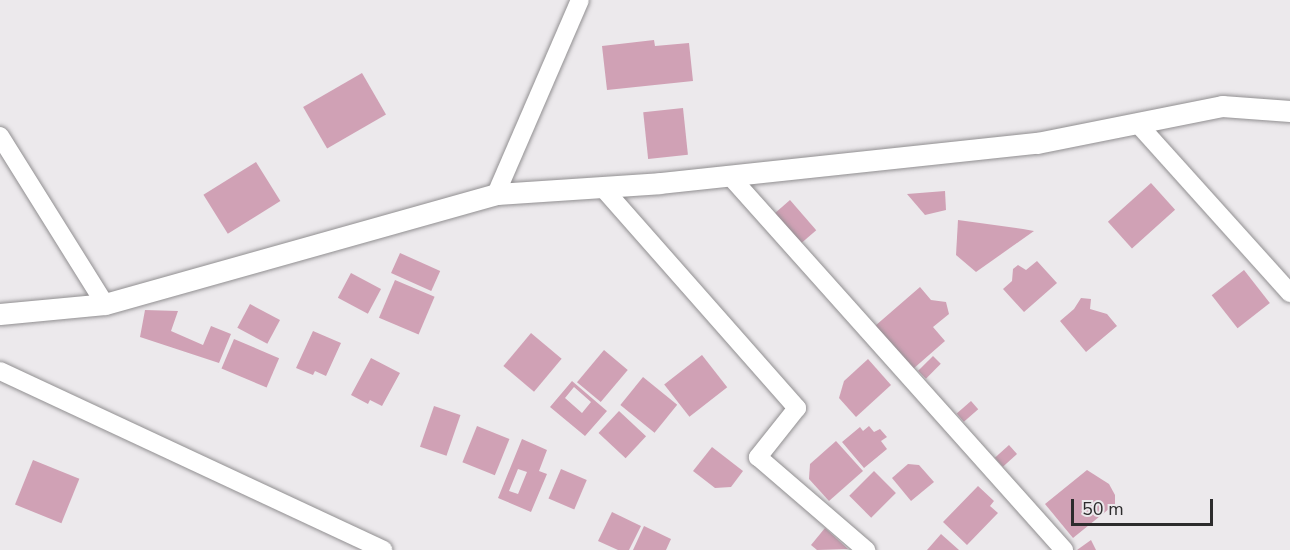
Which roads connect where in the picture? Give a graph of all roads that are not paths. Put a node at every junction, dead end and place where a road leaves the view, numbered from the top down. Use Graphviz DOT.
graph roads {
  1 [pos="580,0"];
  2 [pos="1290,111"];
  3 [pos="1137,123"];
  4 [pos="0,136"];
  5 [pos="729,175"];
  6 [pos="602,187"];
  7 [pos="496,194"];
  8 [pos="1290,293"];
  9 [pos="105,304"];
  10 [pos="0,314"];
  11 [pos="0,371"];
  12 [pos="352,543"];
  13 [pos="383,550"];
  14 [pos="866,550"];
  15 [pos="1064,550"];
  1 -- 7 [label="street"];
  2 -- 3 [label="street"];
  3 -- 5 [label="street"];
  3 -- 8 [label="street"];
  4 -- 9 [label="street"];
  5 -- 6 [label="street"];
  5 -- 15 [label="street"];
  6 -- 7 [label="street"];
  6 -- 14 [label="street"];
  7 -- 9 [label="street"];
  9 -- 10 [label="street"];
  11 -- 12 [label="street"];
  12 -- 13 [label="street"];
}
